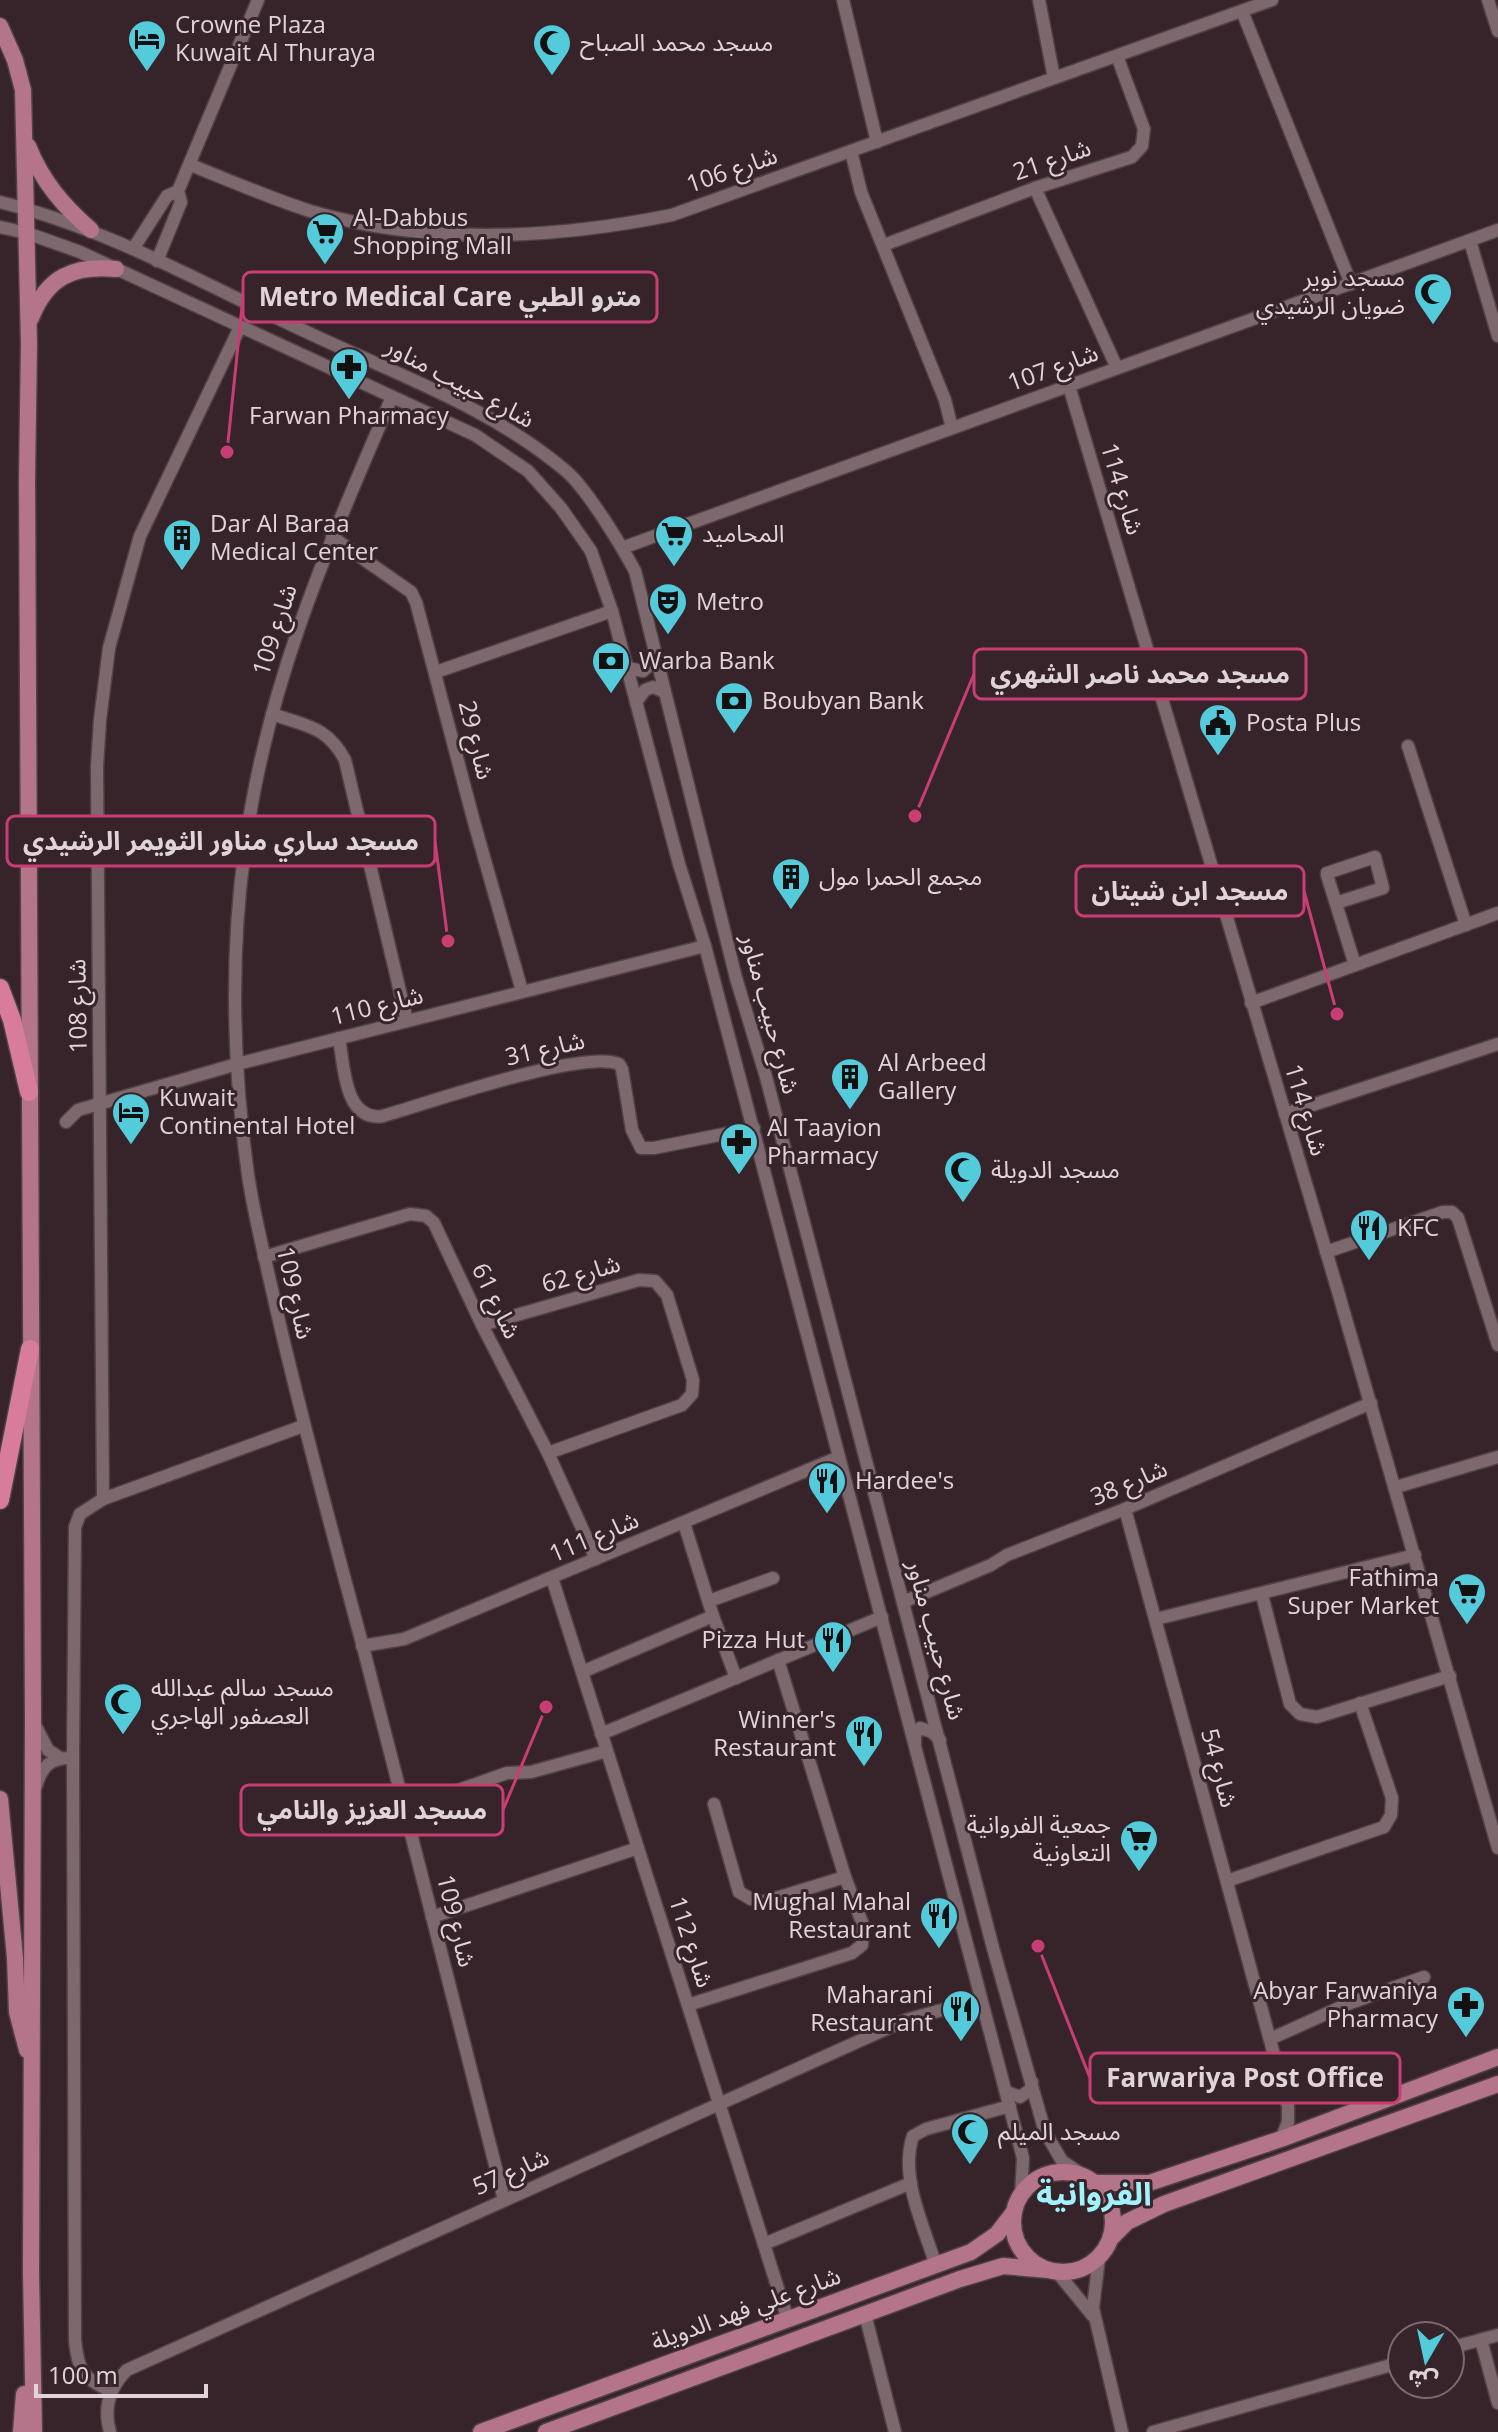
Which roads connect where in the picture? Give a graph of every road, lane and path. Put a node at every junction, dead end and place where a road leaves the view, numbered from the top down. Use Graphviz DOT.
graph roads {
  1 [pos="258,0"];
  2 [pos="843,0"];
  3 [pos="1039,0"];
  4 [pos="1272,0"];
  5 [pos="1488,0"];
  6 [pos="1242,11"];
  7 [pos="0,26"];
  8 [pos="1498,28"];
  9 [pos="1117,56"];
  10 [pos="1054,78"];
  11 [pos="24,138"];
  12 [pos="877,142"];
  13 [pos="851,151"];
  14 [pos="191,165"];
  15 [pos="1035,188"];
  16 [pos="178,191"];
  17 [pos="0,202"];
  18 [pos="27,208"];
  19 [pos="0,227"];
  20 [pos="91,230"];
  21 [pos="1498,230"];
  22 [pos="27,233"];
  23 [pos="1470,241"];
  24 [pos="884,245"];
  25 [pos="133,249"];
  26 [pos="157,261"];
  27 [pos="116,269"];
  28 [pos="1351,284"];
  29 [pos="240,327"];
  30 [pos="314,335"];
  31 [pos="1498,336"];
  32 [pos="29,344"];
  33 [pos="340,347"];
  34 [pos="305,357"];
  35 [pos="1117,368"];
  36 [pos="329,369"];
  37 [pos="1069,386"];
  38 [pos="392,397"];
  39 [pos="952,428"];
  40 [pos="332,537"];
  41 [pos="622,548"];
  42 [pos="612,611"];
  43 [pos="656,659"];
  44 [pos="627,668"];
  45 [pos="436,672"];
  46 [pos="665,692"];
  47 [pos="636,702"];
  48 [pos="272,714"];
  49 [pos="1408,746"];
  50 [pos="1336,903"];
  51 [pos="1498,913"];
  52 [pos="1466,925"];
  53 [pos="705,946"];
  54 [pos="1355,965"];
  55 [pos="0,988"];
  56 [pos="522,991"];
  57 [pos="1251,1003"];
  58 [pos="744,1004"];
  59 [pos="721,1007"];
  60 [pos="407,1021"];
  61 [pos="339,1038"];
  62 [pos="1498,1044"];
  63 [pos="237,1064"];
  64 [pos="29,1092"];
  65 [pos="101,1104"];
  66 [pos="1285,1114"];
  67 [pos="66,1122"];
  68 [pos="754,1128"];
  69 [pos="1326,1252"];
  70 [pos="264,1257"];
  71 [pos="820,1287"];
  72 [pos="800,1301"];
  73 [pos="482,1325"];
  74 [pos="1498,1345"];
  75 [pos="30,1349"];
  76 [pos="1371,1403"];
  77 [pos="303,1426"];
  78 [pos="548,1453"];
  79 [pos="839,1457"];
  80 [pos="1498,1457"];
  81 [pos="1396,1487"];
  82 [pos="103,1499"];
  83 [pos="0,1500"];
  84 [pos="1125,1509"];
  85 [pos="684,1523"];
  86 [pos="1415,1555"];
  87 [pos="596,1559"];
  88 [pos="552,1578"];
  89 [pos="773,1578"];
  90 [pos="1262,1595"];
  91 [pos="709,1601"];
  92 [pos="903,1602"];
  93 [pos="713,1616"];
  94 [pos="882,1617"];
  95 [pos="1156,1619"];
  96 [pos="362,1646"];
  97 [pos="778,1660"];
  98 [pos="582,1672"];
  99 [pos="1450,1676"];
  100 [pos="736,1678"];
  101 [pos="1360,1703"];
  102 [pos="33,1719"];
  103 [pos="601,1734"];
  104 [pos="940,1740"];
  105 [pos="915,1743"];
  106 [pos="607,1751"];
  107 [pos="66,1758"];
  108 [pos="33,1796"];
  109 [pos="1,1803"];
  110 [pos="714,1804"];
  111 [pos="405,1809"];
  112 [pos="1498,1845"];
  113 [pos="638,1848"];
  114 [pos="845,1877"];
  115 [pos="1227,1881"];
  116 [pos="432,1917"];
  117 [pos="1424,1977"];
  118 [pos="981,1999"];
  119 [pos="688,2005"];
  120 [pos="1270,2039"];
  121 [pos="1498,2057"];
  122 [pos="33,2075"];
  123 [pos="1032,2082"];
  124 [pos="1498,2084"];
  125 [pos="1007,2092"];
  126 [pos="719,2103"];
  127 [pos="1010,2106"];
  128 [pos="1281,2139"];
  129 [pos="1090,2180"];
  130 [pos="911,2183"];
  131 [pos="1021,2195"];
  132 [pos="504,2200"];
  133 [pos="1014,2212"];
  134 [pos="1111,2238"];
  135 [pos="764,2244"];
  136 [pos="1099,2258"];
  137 [pos="942,2263"];
  138 [pos="1053,2271"];
  139 [pos="31,2273"];
  140 [pos="960,2279"];
  141 [pos="865,2314"];
  142 [pos="1095,2318"];
  143 [pos="788,2320"];
  144 [pos="1498,2335"];
  145 [pos="1481,2340"];
  146 [pos="1466,2344"];
  147 [pos="1386,2366"];
  148 [pos="111,2391"];
  149 [pos="1498,2403"];
  150 [pos="556,2430"];
  151 [pos="21,2432"];
  152 [pos="34,2432"];
  153 [pos="110,2432"];
  154 [pos="481,2432"];
  155 [pos="895,2432"];
  156 [pos="1122,2432"];
  157 [pos="1153,2432"];
  1 -- 14 [label="street"];
  2 -- 12 [label="street"];
  3 -- 10 [label="street"];
  4 -- 6 [label="street, شارع 106"];
  5 -- 8 [label="street"];
  6 -- 9 [label="street, شارع 106"];
  6 -- 28 [label="street"];
  7 -- 11 [label="main road"];
  9 -- 10 [label="street, شارع 106"];
  9 -- 15 [label="street, شارع 21"];
  10 -- 12 [label="street, شارع 106"];
  11 -- 18 [label="main road"];
  11 -- 20 [label="main road"];
  12 -- 13 [label="street, شارع 106"];
  13 -- 14 [label="street, شارع 106"];
  13 -- 24 [label="street"];
  14 -- 16 [label="street"];
  15 -- 24 [label="street, شارع 21"];
  15 -- 35 [label="street"];
  16 -- 25 [label="street"];
  16 -- 26 [label="street"];
  17 -- 18 [label="street, شارع حبيب مناور"];
  18 -- 20 [label="street, شارع حبيب مناور"];
  18 -- 22 [label="main road"];
  19 -- 22 [label="street, شارع حبيب مناور"];
  20 -- 25 [label="street, شارع حبيب مناور"];
  21 -- 23 [label="street, شارع 107"];
  22 -- 27 [label="street, شارع حبيب مناور"];
  22 -- 32 [label="main road"];
  23 -- 28 [label="street, شارع 107"];
  23 -- 31 [label="street"];
  24 -- 39 [label="street"];
  25 -- 26 [label="street, شارع حبيب مناور"];
  26 -- 30 [label="street, شارع حبيب مناور"];
  27 -- 29 [label="street, شارع حبيب مناور"];
  27 -- 32 [label="main road"];
  28 -- 35 [label="street, شارع 107"];
  29 -- 34 [label="street, شارع حبيب مناور"];
  29 -- 65 [label="street, شارع 108"];
  30 -- 33 [label="street, شارع حبيب مناور"];
  30 -- 34 [label="street"];
  32 -- 64 [label="main road"];
  33 -- 36 [label="street"];
  33 -- 41 [label="street, شارع حبيب مناور"];
  34 -- 36 [label="street, شارع حبيب مناور"];
  35 -- 37 [label="street, شارع 107"];
  36 -- 38 [label="street, شارع حبيب مناور"];
  37 -- 39 [label="street, شارع 107"];
  37 -- 57 [label="street, شارع 114"];
  38 -- 40 [label="street, شارع 109"];
  38 -- 42 [label="street, شارع حبيب مناور"];
  39 -- 41 [label="street, شارع 107"];
  40 -- 45 [label="street, شارع 29"];
  40 -- 48 [label="street, شارع 109"];
  41 -- 43 [label="street, شارع حبيب مناور"];
  42 -- 44 [label="street, شارع حبيب مناور"];
  42 -- 45 [label="street"];
  43 -- 44 [label="street"];
  43 -- 46 [label="street, شارع حبيب مناور"];
  44 -- 47 [label="street, شارع حبيب مناور"];
  45 -- 56 [label="street, شارع 29"];
  46 -- 47 [label="street"];
  46 -- 58 [label="street, شارع حبيب مناور"];
  47 -- 53 [label="street, شارع حبيب مناور"];
  48 -- 60 [label="street"];
  48 -- 63 [label="street, شارع 109"];
  49 -- 52 [label="street"];
  50 -- 50 [label="street"];
  50 -- 54 [label="street"];
  51 -- 52 [label="street"];
  52 -- 54 [label="street"];
  53 -- 56 [label="street, شارع 110"];
  53 -- 59 [label="street, شارع حبيب مناور"];
  54 -- 57 [label="street"];
  55 -- 64 [label="highway"];
  56 -- 60 [label="street, شارع 110"];
  57 -- 66 [label="street, شارع 114"];
  58 -- 59 [label="street"];
  58 -- 71 [label="street, شارع حبيب مناور"];
  59 -- 68 [label="street, شارع حبيب مناور"];
  60 -- 61 [label="street, شارع 110"];
  61 -- 63 [label="street, شارع 110"];
  61 -- 68 [label="street, شارع 31"];
  62 -- 66 [label="street"];
  63 -- 65 [label="street, شارع 110"];
  63 -- 70 [label="street, شارع 109"];
  64 -- 75 [label="main road"];
  65 -- 67 [label="street, شارع 110"];
  65 -- 82 [label="street, شارع 108"];
  66 -- 69 [label="street, شارع 114"];
  68 -- 72 [label="street, شارع حبيب مناور"];
  69 -- 74 [label="street"];
  69 -- 76 [label="street, شارع 114"];
  70 -- 73 [label="street, شارع 61"];
  70 -- 77 [label="street, شارع 109"];
  71 -- 72 [label="street"];
  71 -- 92 [label="street, شارع حبيب مناور"];
  72 -- 79 [label="street, شارع حبيب مناور"];
  73 -- 78 [label="street, شارع 61"];
  73 -- 78 [label="street, شارع 62"];
  75 -- 83 [label="highway"];
  75 -- 102 [label="main road"];
  76 -- 81 [label="street, شارع 114"];
  76 -- 84 [label="street, شارع 38"];
  77 -- 82 [label="street"];
  77 -- 96 [label="street, شارع 109"];
  78 -- 87 [label="street, شارع 61"];
  79 -- 85 [label="street, شارع 111"];
  79 -- 94 [label="street, شارع حبيب مناور"];
  80 -- 81 [label="street"];
  81 -- 86 [label="street, شارع 114"];
  82 -- 107 [label="street"];
  84 -- 92 [label="street, شارع 38"];
  84 -- 95 [label="street, شارع 54"];
  85 -- 87 [label="street, شارع 111"];
  85 -- 91 [label="street"];
  86 -- 90 [label="street"];
  86 -- 99 [label="street, شارع 114"];
  87 -- 88 [label="street, شارع 111"];
  88 -- 96 [label="street, شارع 111"];
  88 -- 98 [label="street, شارع 112"];
  89 -- 91 [label="street"];
  90 -- 95 [label="street"];
  90 -- 101 [label="street"];
  91 -- 93 [label="street"];
  92 -- 104 [label="street, شارع حبيب مناور"];
  93 -- 98 [label="street"];
  93 -- 100 [label="street"];
  94 -- 97 [label="street"];
  94 -- 105 [label="street, شارع حبيب مناور"];
  95 -- 115 [label="street, شارع 54"];
  96 -- 111 [label="street, شارع 109"];
  97 -- 100 [label="street"];
  97 -- 114 [label="street"];
  98 -- 103 [label="street, شارع 112"];
  99 -- 101 [label="street"];
  99 -- 112 [label="street, شارع 114"];
  100 -- 103 [label="street"];
  101 -- 115 [label="street"];
  102 -- 107 [label="street"];
  102 -- 108 [label="main road"];
  103 -- 106 [label="street, شارع 112"];
  104 -- 105 [label="street"];
  104 -- 123 [label="street, شارع حبيب مناور"];
  105 -- 118 [label="street, شارع حبيب مناور"];
  106 -- 111 [label="street"];
  106 -- 113 [label="street, شارع 112"];
  107 -- 108 [label="street"];
  107 -- 148 [label="street"];
  108 -- 122 [label="main road"];
  109 -- 122 [label="main road"];
  110 -- 114 [label="street"];
  111 -- 116 [label="street, شارع 109"];
  113 -- 116 [label="street"];
  113 -- 119 [label="street, شارع 112"];
  114 -- 119 [label="street"];
  115 -- 120 [label="street, شارع 54"];
  116 -- 132 [label="street, شارع 109"];
  117 -- 120 [label="street"];
  118 -- 125 [label="street, شارع حبيب مناور"];
  118 -- 126 [label="street, شارع 57"];
  119 -- 126 [label="street, شارع 112"];
  120 -- 128 [label="street, شارع 54"];
  121 -- 128 [label="main road"];
  122 -- 139 [label="main road"];
  123 -- 125 [label="street"];
  123 -- 129 [label="street, شارع حبيب مناور"];
  124 -- 134 [label="main road"];
  125 -- 127 [label="street, شارع حبيب مناور"];
  126 -- 132 [label="street, شارع 57"];
  126 -- 135 [label="street, شارع 112"];
  127 -- 130 [label="street"];
  127 -- 131 [label="street, شارع حبيب مناور"];
  128 -- 129 [label="main road"];
  129 -- 131 [label="main road"];
  129 -- 134 [label="main road"];
  130 -- 135 [label="street"];
  130 -- 137 [label="street"];
  131 -- 133 [label="main road"];
  132 -- 148 [label="street, شارع 57"];
  133 -- 137 [label="main road, شارع علي فهد الدويلة"];
  133 -- 138 [label="main road"];
  134 -- 136 [label="main road"];
  135 -- 143 [label="street, شارع 112"];
  136 -- 138 [label="main road"];
  136 -- 142 [label="street"];
  137 -- 140 [label="main road"];
  137 -- 143 [label="main road, شارع علي فهد الدويلة"];
  138 -- 140 [label="main road, شارع علي فهد الدويلة"];
  138 -- 142 [label="street"];
  139 -- 151 [label="main road"];
  139 -- 152 [label="main road"];
  140 -- 141 [label="main road, شارع علي فهد الدويلة"];
  141 -- 150 [label="main road, شارع علي فهد الدويلة"];
  141 -- 155 [label="street"];
  142 -- 156 [label="street"];
  143 -- 154 [label="main road, شارع علي فهد الدويلة"];
  144 -- 145 [label="street"];
  145 -- 146 [label="street"];
  145 -- 149 [label="street"];
  147 -- 157 [label="street"];
  148 -- 153 [label="street"];
}
